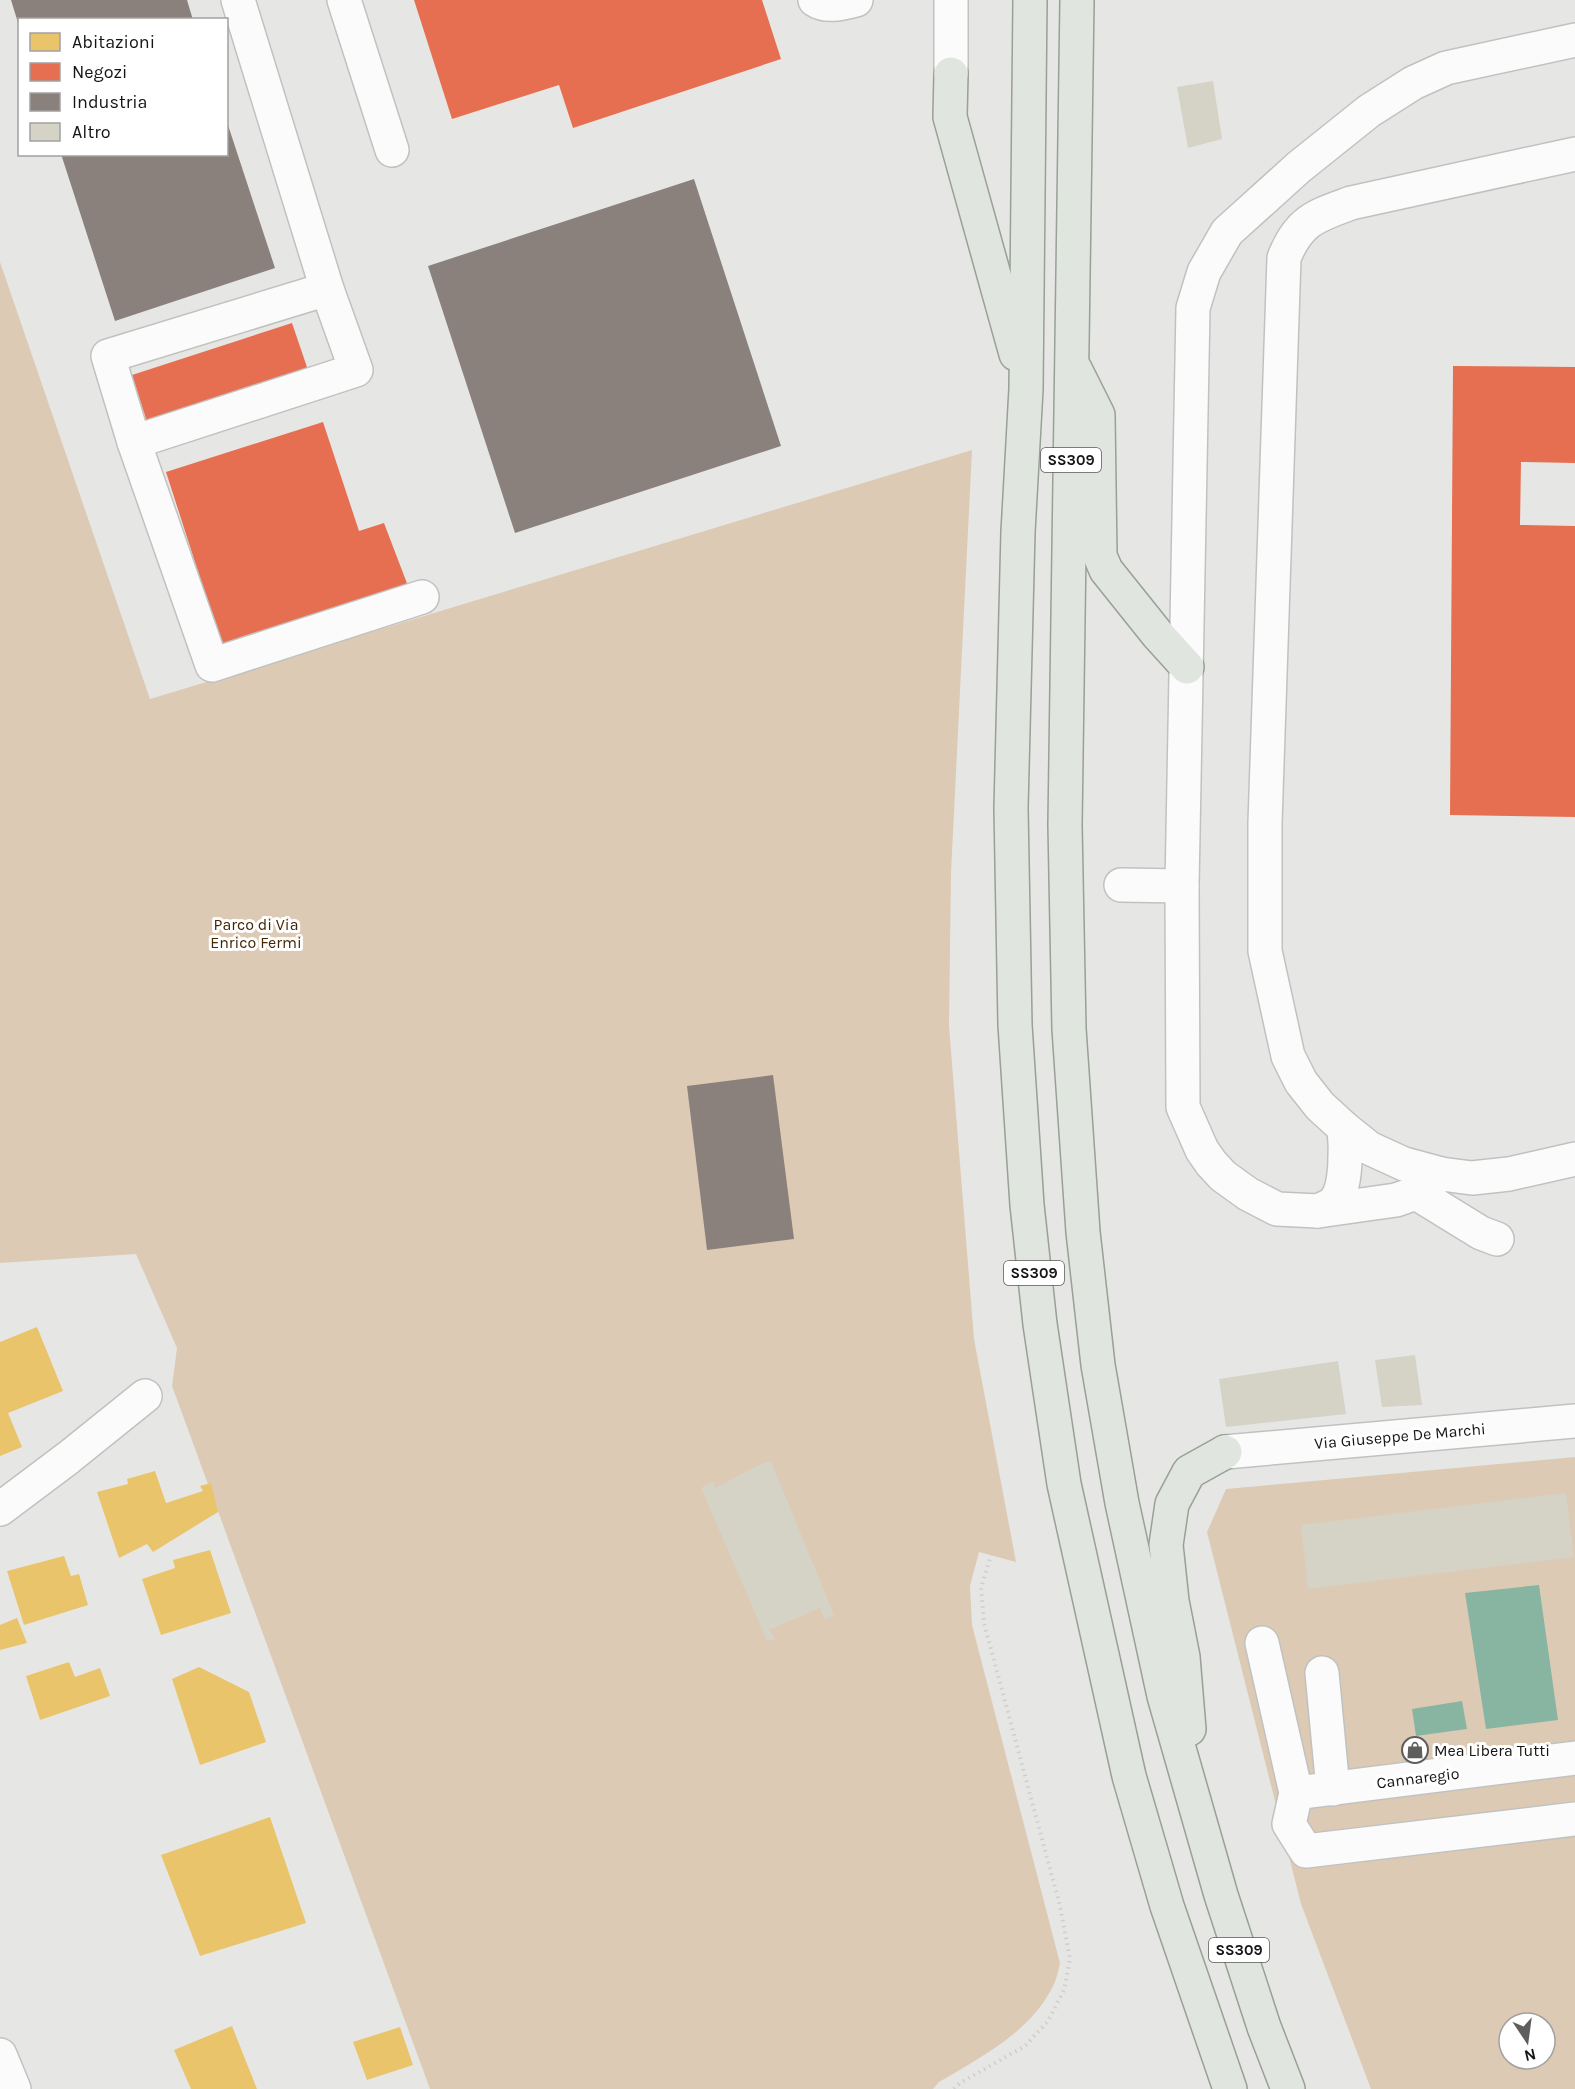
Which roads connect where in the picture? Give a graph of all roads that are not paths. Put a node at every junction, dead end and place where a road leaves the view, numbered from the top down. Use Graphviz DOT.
graph roads {
  1 [pos="238,0"];
  2 [pos="344,0"];
  3 [pos="815,0"];
  4 [pos="856,0"];
  5 [pos="951,0"];
  6 [pos="1030,0"];
  7 [pos="1077,0"];
  8 [pos="1575,40"];
  9 [pos="951,74"];
  10 [pos="392,150"];
  11 [pos="1575,154"];
  12 [pos="327,289"];
  13 [pos="1072,364"];
  14 [pos="1026,389"];
  15 [pos="134,442"];
  16 [pos="422,597"];
  17 [pos="1187,667"];
  18 [pos="1121,885"];
  19 [pos="1182,886"];
  20 [pos="1344,1128"];
  21 [pos="1575,1159"];
  22 [pos="1428,1184"];
  23 [pos="1318,1211"];
  24 [pos="1497,1239"];
  25 [pos="145,1396"];
  26 [pos="1575,1421"];
  27 [pos="1226,1452"];
  28 [pos="0,1509"];
  29 [pos="1262,1643"];
  30 [pos="1322,1673"];
  31 [pos="1575,1758"];
  32 [pos="1333,1789"];
  33 [pos="1296,1793"];
  34 [pos="1195,1809"];
  35 [pos="1575,1819"];
  36 [pos="0,2055"];
  37 [pos="14,2089"];
  38 [pos="1230,2089"];
  39 [pos="1288,2089"];
  1 -- 12 [label="street"];
  2 -- 10 [label="street"];
  3 -- 4 [label="street"];
  5 -- 9 [label="street"];
  6 -- 14 [label="main road, SS309"];
  7 -- 13 [label="main road, SS309"];
  8 -- 17 [label="street"];
  9 -- 14 [label="main road"];
  11 -- 20 [label="street"];
  12 -- 15 [label="street"];
  12 -- 15 [label="street"];
  13 -- 17 [label="main road"];
  13 -- 34 [label="main road, SS309"];
  14 -- 38 [label="main road, SS309"];
  15 -- 16 [label="street"];
  17 -- 19 [label="street"];
  18 -- 19 [label="street"];
  19 -- 23 [label="street"];
  20 -- 22 [label="street"];
  20 -- 23 [label="street"];
  21 -- 22 [label="street"];
  22 -- 23 [label="street"];
  22 -- 24 [label="street"];
  25 -- 28 [label="street"];
  26 -- 27 [label="street, Via Giuseppe De Marchi"];
  27 -- 34 [label="main road"];
  29 -- 33 [label="street"];
  30 -- 32 [label="street"];
  31 -- 32 [label="street, Cannaregio"];
  32 -- 33 [label="street, Cannaregio"];
  33 -- 35 [label="street"];
  34 -- 39 [label="main road, SS309"];
  36 -- 37 [label="street"];
}
